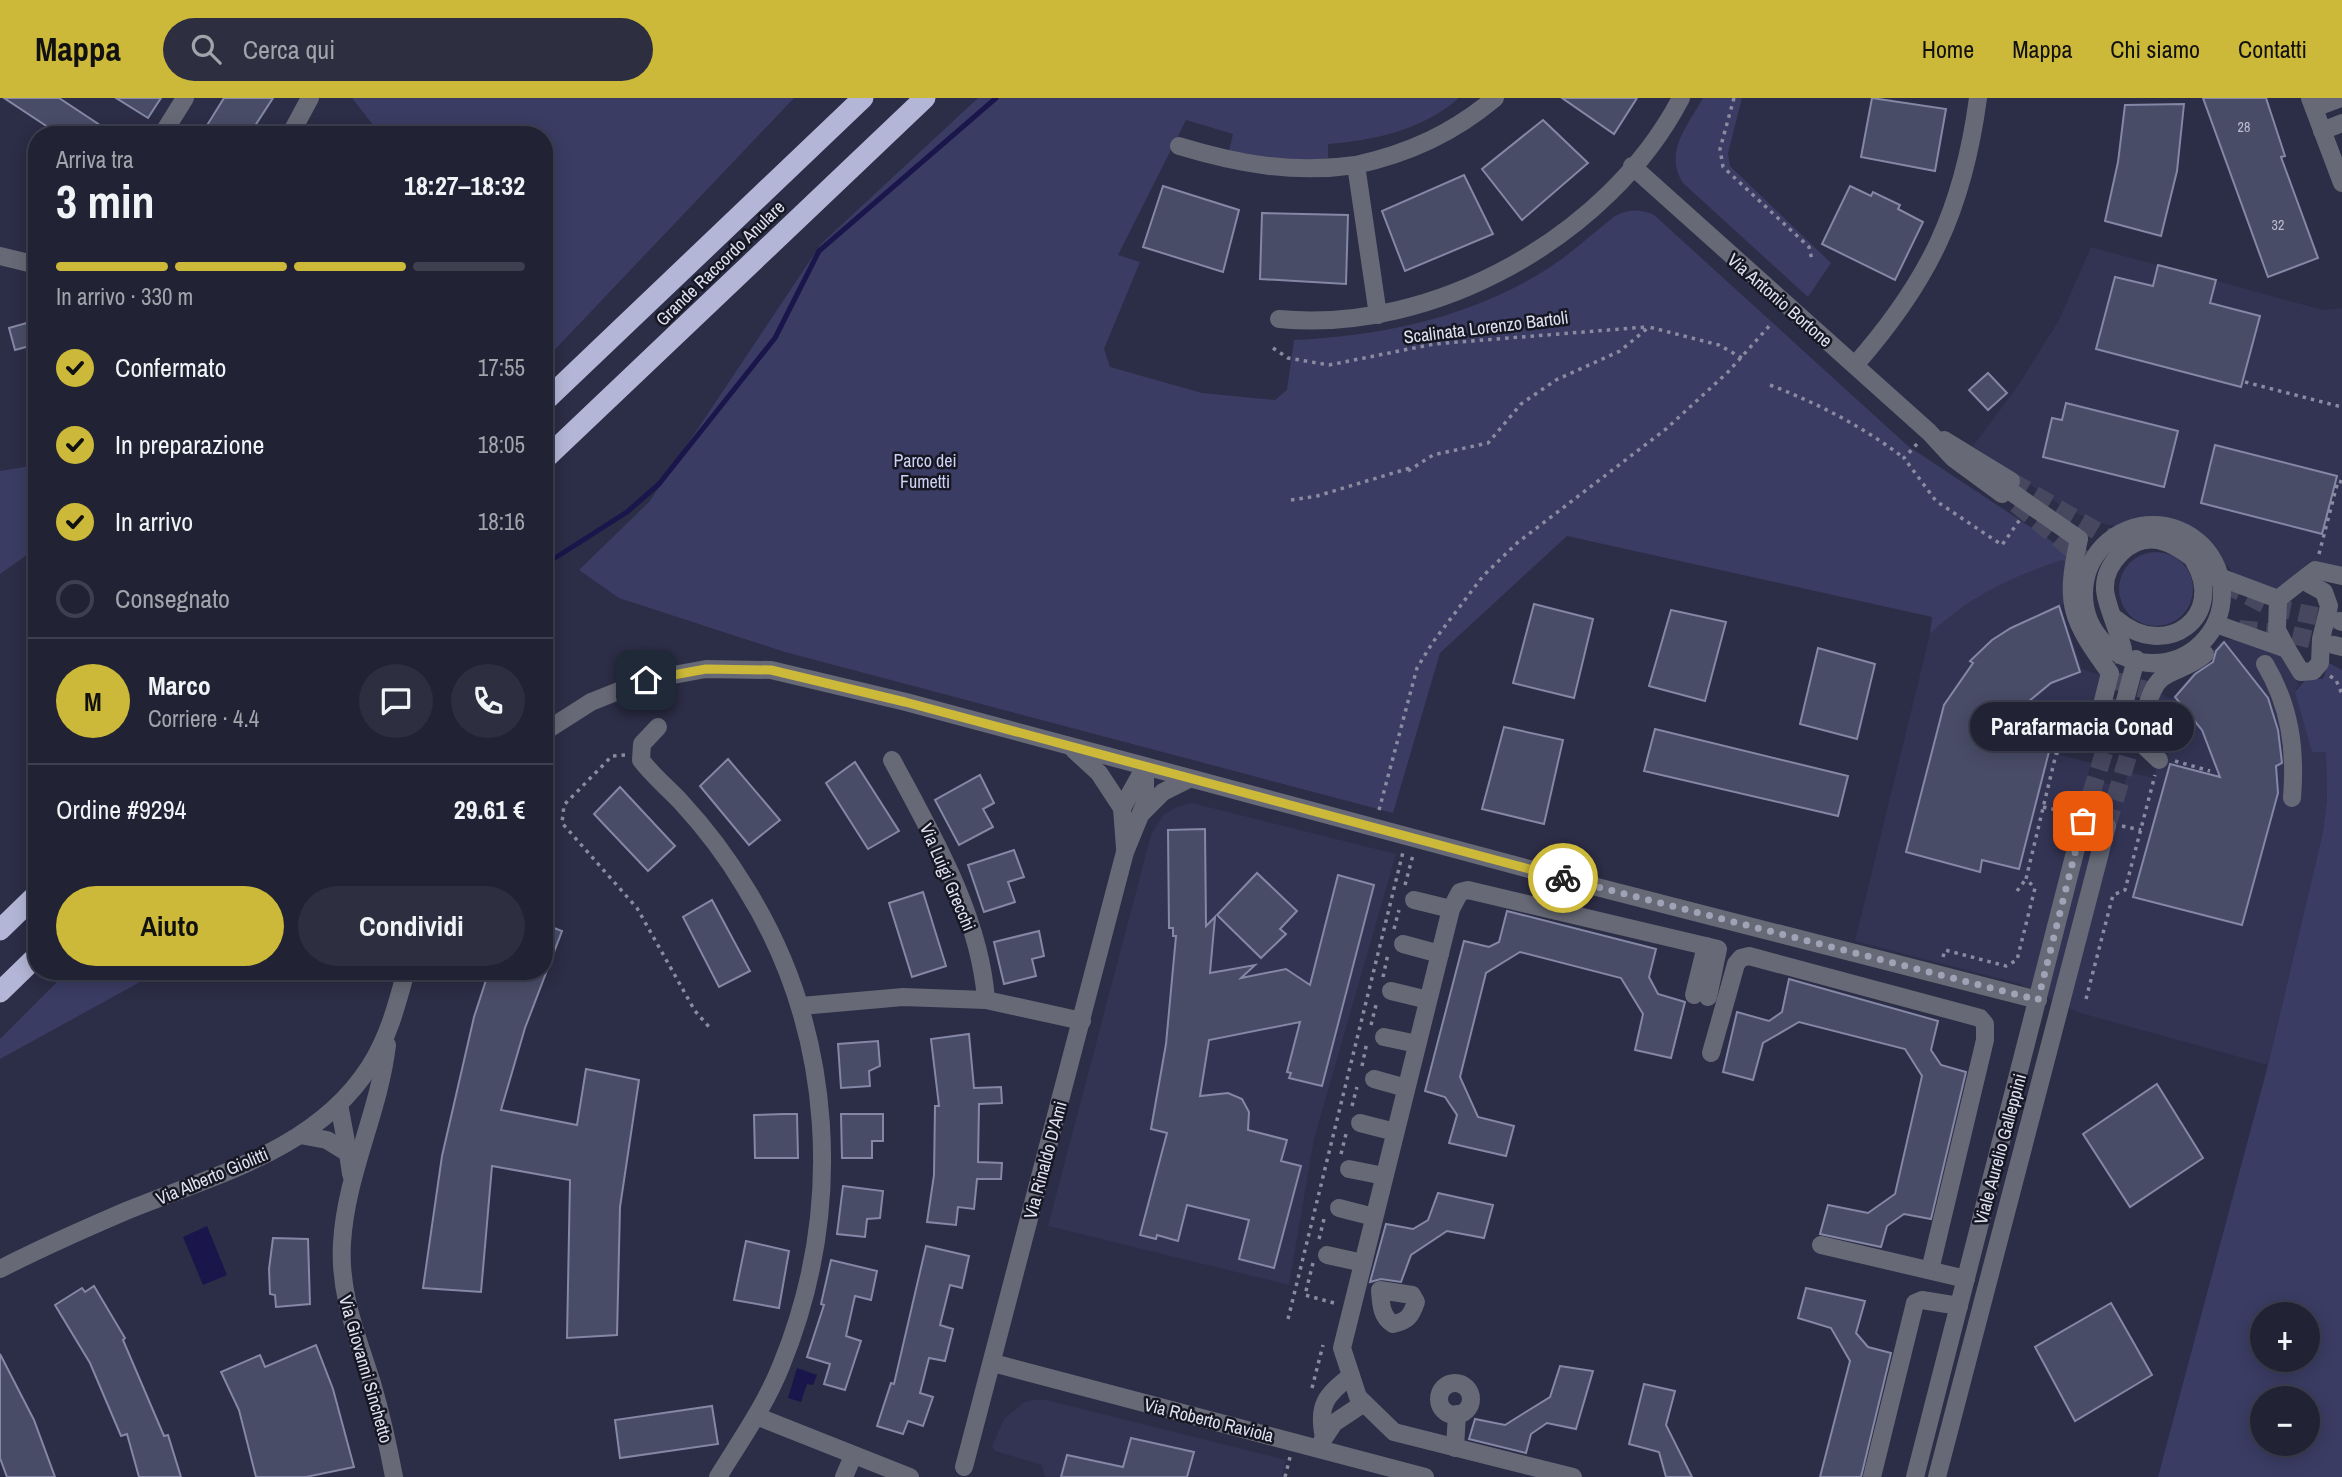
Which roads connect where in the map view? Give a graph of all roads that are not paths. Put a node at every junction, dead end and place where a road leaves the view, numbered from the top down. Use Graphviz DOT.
graph roads {
  1 [pos="185,98"];
  2 [pos="310,98"];
  3 [pos="863,98"];
  4 [pos="925,98"];
  5 [pos="1495,98"];
  6 [pos="1681,98"];
  7 [pos="1978,98"];
  8 [pos="2341,98"];
  9 [pos="2312,103"];
  10 [pos="2342,123"];
  11 [pos="168,126"];
  12 [pos="295,126"];
  13 [pos="2322,131"];
  14 [pos="1179,146"];
  15 [pos="1356,165"];
  16 [pos="1632,166"];
  17 [pos="2342,183"];
  18 [pos="0,256"];
  19 [pos="28,263"];
  20 [pos="1378,315"];
  21 [pos="1279,319"];
  22 [pos="1855,365"];
  23 [pos="553,393"];
  24 [pos="553,451"];
  25 [pos="2079,538"];
  26 [pos="2120,541"];
  27 [pos="2192,558"];
  28 [pos="2092,566"];
  29 [pos="2310,575"];
  30 [pos="2342,576"];
  31 [pos="2220,579"];
  32 [pos="2105,590"];
  33 [pos="2278,599"];
  34 [pos="2116,619"];
  35 [pos="2186,626"];
  36 [pos="2218,626"];
  37 [pos="2161,638"];
  38 [pos="2287,649"];
  39 [pos="2130,654"];
  40 [pos="2156,656"];
  41 [pos="2265,664"];
  42 [pos="2301,672"];
  43 [pos="2278,686"];
  44 [pos="553,726"];
  45 [pos="658,727"];
  46 [pos="2116,735"];
  47 [pos="2139,741"];
  48 [pos="1069,746"];
  49 [pos="892,760"];
  50 [pos="2159,760"];
  51 [pos="1145,767"];
  52 [pos="1189,779"];
  53 [pos="2292,798"];
  54 [pos="1122,808"];
  55 [pos="1142,813"];
  56 [pos="2083,821"];
  57 [pos="2107,826"];
  58 [pos="1125,852"];
  59 [pos="1407,896"];
  60 [pos="28,903"];
  61 [pos="1451,909"];
  62 [pos="0,930"];
  63 [pos="1395,943"];
  64 [pos="1440,954"];
  65 [pos="28,965"];
  66 [pos="403,980"];
  67 [pos="0,992"];
  68 [pos="1383,993"];
  69 [pos="1701,996"];
  70 [pos="986,1000"];
  71 [pos="1428,1000"];
  72 [pos="2038,1000"];
  73 [pos="801,1006"];
  74 [pos="1082,1021"];
  75 [pos="387,1034"];
  76 [pos="1374,1035"];
  77 [pos="1417,1044"];
  78 [pos="1711,1053"];
  79 [pos="1365,1076"];
  80 [pos="1406,1088"];
  81 [pos="339,1104"];
  82 [pos="1353,1118"];
  83 [pos="1395,1132"];
  84 [pos="300,1135"];
  85 [pos="366,1135"];
  86 [pos="348,1153"];
  87 [pos="1344,1165"];
  88 [pos="1384,1176"];
  89 [pos="351,1177"];
  90 [pos="1332,1211"];
  91 [pos="1374,1217"];
  92 [pos="1821,1245"];
  93 [pos="1320,1250"];
  94 [pos="1363,1263"];
  95 [pos="0,1269"];
  96 [pos="1930,1270"];
  97 [pos="1966,1279"];
  98 [pos="1358,1282"];
  99 [pos="1380,1290"];
  100 [pos="1959,1306"];
  101 [pos="993,1363"];
  102 [pos="1351,1376"];
  103 [pos="1364,1403"];
  104 [pos="1457,1414"];
  105 [pos="756,1416"];
  106 [pos="1322,1442"];
  107 [pos="1455,1448"];
  108 [pos="853,1456"];
  109 [pos="964,1467"];
  110 [pos="394,1477"];
  111 [pos="718,1477"];
  112 [pos="844,1477"];
  113 [pos="910,1477"];
  114 [pos="1425,1477"];
  115 [pos="1573,1477"];
  116 [pos="1871,1477"];
  117 [pos="1915,1477"];
  118 [pos="1937,1477"];
  1 -- 11 [label="street"];
  2 -- 12 [label="street"];
  3 -- 23 [label="highway, Grande Raccordo Anulare"];
  4 -- 24 [label="highway, Grande Raccordo Anulare"];
  5 -- 15 [label="street"];
  6 -- 16 [label="street"];
  7 -- 22 [label="street"];
  8 -- 9 [label="street"];
  9 -- 13 [label="street"];
  10 -- 13 [label="street"];
  13 -- 17 [label="street"];
  14 -- 15 [label="street"];
  15 -- 20 [label="street"];
  16 -- 20 [label="street"];
  16 -- 22 [label="street, Via Antonio Bortone"];
  18 -- 19 [label="street"];
  20 -- 21 [label="street"];
  22 -- 25 [label="street, Via Antonio Bortone"];
  25 -- 26 [label="street"];
  25 -- 46 [label="street"];
  26 -- 27 [label="street"];
  26 -- 31 [label="street"];
  26 -- 32 [label="street"];
  26 -- 39 [label="street"];
  27 -- 31 [label="street"];
  27 -- 35 [label="street"];
  28 -- 32 [label="street"];
  29 -- 30 [label="street"];
  29 -- 33 [label="street"];
  29 -- 42 [label="street"];
  31 -- 33 [label="street"];
  31 -- 36 [label="street"];
  32 -- 34 [label="street"];
  33 -- 38 [label="street"];
  34 -- 37 [label="street"];
  34 -- 39 [label="street"];
  35 -- 36 [label="street"];
  35 -- 37 [label="street"];
  36 -- 38 [label="street"];
  36 -- 39 [label="street"];
  36 -- 47 [label="street"];
  37 -- 40 [label="street"];
  38 -- 42 [label="street"];
  39 -- 46 [label="street"];
  41 -- 43 [label="street"];
  42 -- 43 [label="street"];
  43 -- 53 [label="street"];
  44 -- 48 [label="street"];
  45 -- 73 [label="street"];
  46 -- 47 [label="street"];
  47 -- 50 [label="street"];
  48 -- 51 [label="street"];
  48 -- 54 [label="street, Via Rinaldo D'Ami"];
  49 -- 70 [label="street, Via Luigi Grecchi"];
  51 -- 52 [label="street"];
  51 -- 54 [label="street"];
  51 -- 55 [label="street, Via Rinaldo D'Ami"];
  52 -- 55 [label="street, Via Rinaldo D'Ami"];
  52 -- 72 [label="street"];
  54 -- 58 [label="street, Via Rinaldo D'Ami"];
  55 -- 58 [label="street, Via Rinaldo D'Ami"];
  56 -- 72 [label="street, Viale Aurelio Galleppini"];
  57 -- 118 [label="street, Viale Aurelio Galleppini"];
  58 -- 74 [label="street, Via Rinaldo D'Ami"];
  59 -- 61 [label="street"];
  60 -- 62 [label="highway"];
  61 -- 64 [label="street"];
  61 -- 69 [label="street"];
  63 -- 64 [label="street"];
  64 -- 71 [label="street"];
  65 -- 67 [label="highway"];
  66 -- 75 [label="street"];
  68 -- 71 [label="street"];
  70 -- 73 [label="street"];
  70 -- 74 [label="street"];
  71 -- 77 [label="street"];
  72 -- 97 [label="street, Viale Aurelio Galleppini"];
  73 -- 105 [label="street"];
  74 -- 101 [label="street, Via Rinaldo D'Ami"];
  75 -- 81 [label="street, Via Alberto Giolitti"];
  75 -- 85 [label="street, Via Giovanni Sinchetto"];
  76 -- 77 [label="street"];
  77 -- 80 [label="street"];
  78 -- 96 [label="street"];
  79 -- 80 [label="street"];
  80 -- 83 [label="street"];
  81 -- 84 [label="street, Via Alberto Giolitti"];
  81 -- 85 [label="street"];
  81 -- 86 [label="street, Via Giovanni Sinchetto"];
  82 -- 83 [label="street"];
  83 -- 88 [label="street"];
  84 -- 86 [label="street"];
  84 -- 95 [label="street, Via Alberto Giolitti"];
  85 -- 89 [label="street, Via Giovanni Sinchetto"];
  86 -- 89 [label="street, Via Giovanni Sinchetto"];
  87 -- 88 [label="street"];
  88 -- 91 [label="street"];
  89 -- 110 [label="street, Via Giovanni Sinchetto"];
  90 -- 91 [label="street"];
  91 -- 94 [label="street"];
  92 -- 96 [label="street"];
  93 -- 94 [label="street"];
  94 -- 98 [label="street"];
  96 -- 97 [label="street"];
  97 -- 100 [label="street, Viale Aurelio Galleppini"];
  98 -- 99 [label="street"];
  98 -- 102 [label="street"];
  100 -- 116 [label="street"];
  100 -- 117 [label="street, Viale Aurelio Galleppini"];
  101 -- 106 [label="street, Via Roberto Raviola"];
  101 -- 109 [label="street, Via Rinaldo D'Ami"];
  102 -- 103 [label="street"];
  102 -- 106 [label="street"];
  103 -- 106 [label="street"];
  103 -- 107 [label="street"];
  104 -- 107 [label="street"];
  105 -- 108 [label="street"];
  105 -- 111 [label="street"];
  106 -- 114 [label="street, Via Roberto Raviola"];
  107 -- 115 [label="street"];
  108 -- 112 [label="street"];
  108 -- 113 [label="street"];
}
